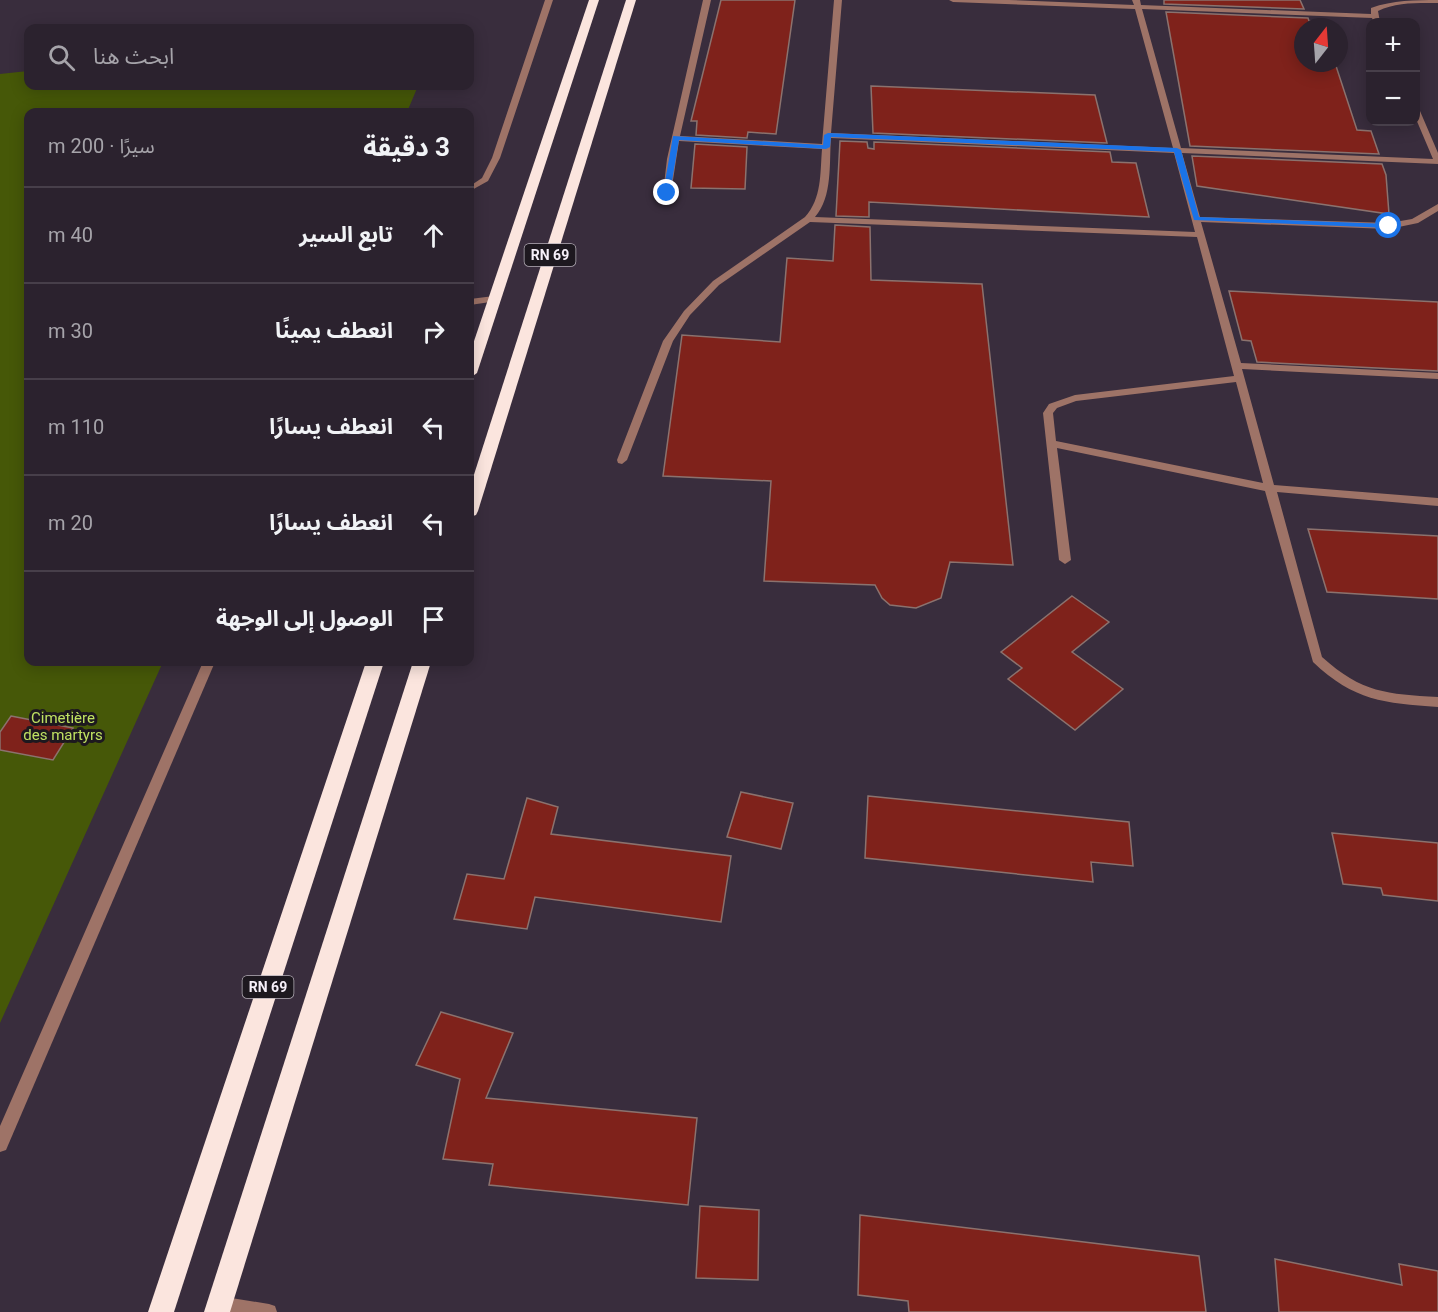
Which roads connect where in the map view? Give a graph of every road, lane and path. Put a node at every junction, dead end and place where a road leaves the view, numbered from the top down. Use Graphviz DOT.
graph roads {
  1 [pos="549,0"];
  2 [pos="594,0"];
  3 [pos="631,0"];
  4 [pos="707,0"];
  5 [pos="838,0"];
  6 [pos="953,0"];
  7 [pos="1400,0"];
  8 [pos="1438,0"];
  9 [pos="1137,4"];
  10 [pos="1366,18"];
  11 [pos="1375,18"];
  12 [pos="1420,120"];
  13 [pos="828,135"];
  14 [pos="676,138"];
  15 [pos="826,147"];
  16 [pos="1177,150"];
  17 [pos="1438,162"];
  18 [pos="474,186"];
  19 [pos="667,193"];
  20 [pos="1438,207"];
  21 [pos="808,219"];
  22 [pos="1196,219"];
  23 [pos="1201,235"];
  24 [pos="494,299"];
  25 [pos="474,302"];
  26 [pos="474,361"];
  27 [pos="1236,366"];
  28 [pos="1438,375"];
  29 [pos="1240,378"];
  30 [pos="1051,443"];
  31 [pos="622,460"];
  32 [pos="1270,488"];
  33 [pos="474,498"];
  34 [pos="1438,502"];
  35 [pos="1065,560"];
  36 [pos="207,666"];
  37 [pos="374,666"];
  38 [pos="421,666"];
  39 [pos="1438,702"];
  40 [pos="0,1144"];
  41 [pos="218,1308"];
  42 [pos="161,1312"];
  43 [pos="269,1312"];
  1 -- 18 [label="lane"];
  2 -- 24 [label="highway, RN 69"];
  3 -- 33 [label="highway, RN 69"];
  4 -- 14 [label="lane"];
  5 -- 13 [label="lane"];
  6 -- 9 [label="lane"];
  7 -- 8 [label="lane"];
  7 -- 11 [label="lane"];
  9 -- 10 [label="lane"];
  9 -- 16 [label="lane"];
  12 -- 17 [label="lane"];
  13 -- 15 [label="lane"];
  13 -- 16 [label="lane"];
  14 -- 15 [label="lane"];
  14 -- 19 [label="lane"];
  15 -- 21 [label="lane"];
  16 -- 17 [label="lane"];
  16 -- 22 [label="lane"];
  20 -- 22 [label="lane"];
  21 -- 23 [label="lane"];
  21 -- 31 [label="lane"];
  22 -- 23 [label="lane"];
  23 -- 27 [label="lane"];
  24 -- 25 [label="lane"];
  24 -- 26 [label="highway, RN 69"];
  27 -- 28 [label="lane"];
  27 -- 29 [label="lane"];
  29 -- 30 [label="lane"];
  29 -- 32 [label="lane"];
  30 -- 32 [label="lane"];
  30 -- 35 [label="lane"];
  32 -- 34 [label="lane"];
  32 -- 39 [label="lane"];
  36 -- 40 [label="lane"];
  37 -- 42 [label="highway, RN 69"];
  38 -- 41 [label="highway, RN 69"];
  41 -- 43 [label="lane"];
}
